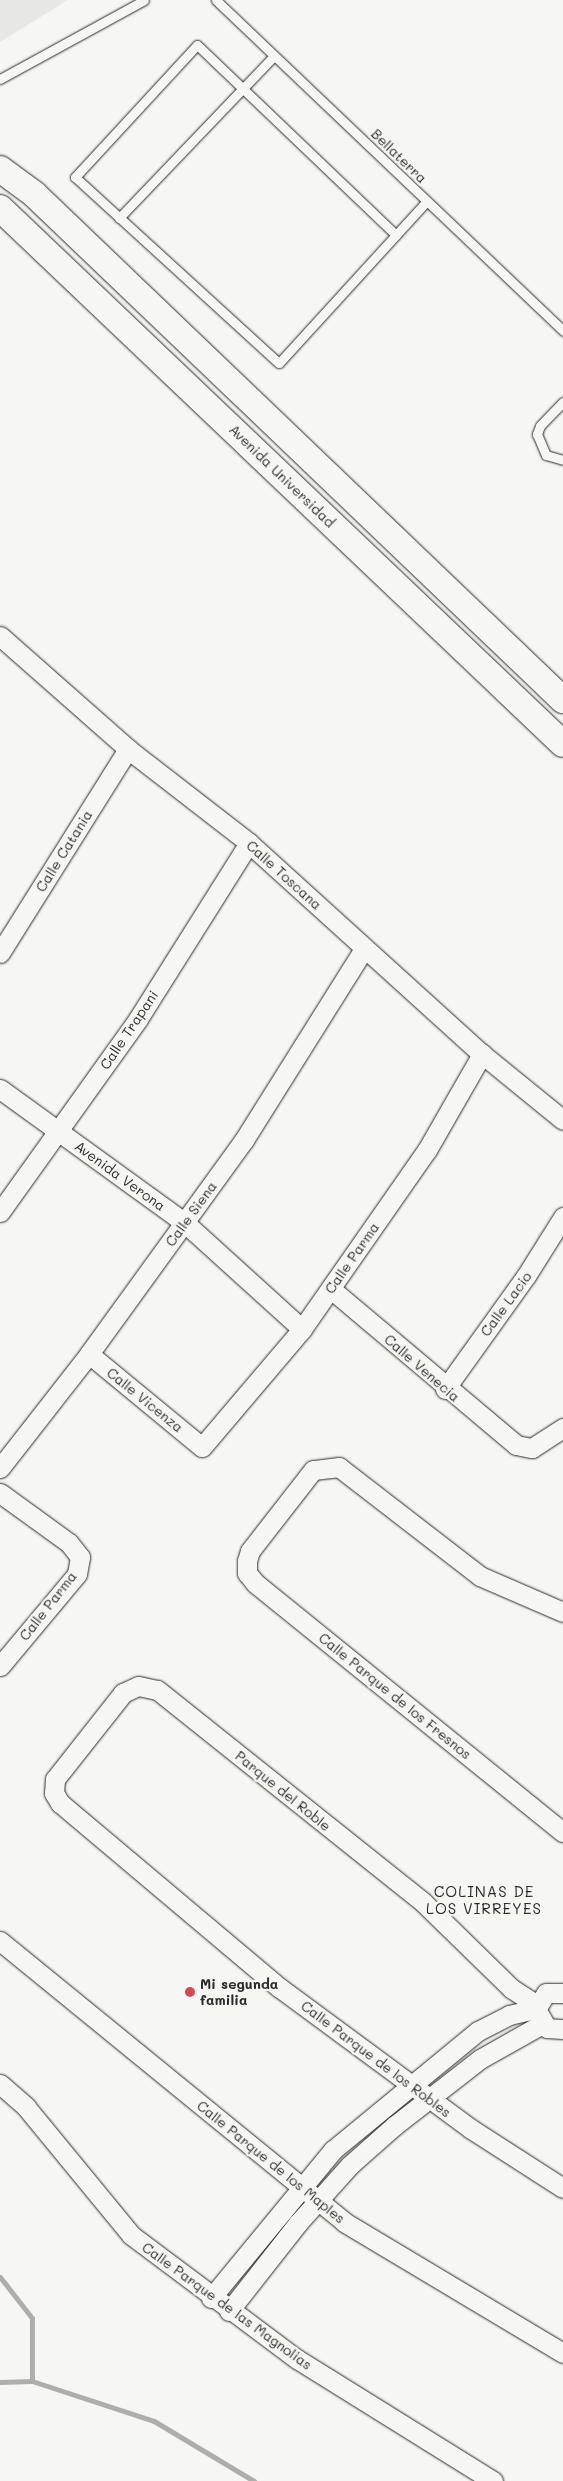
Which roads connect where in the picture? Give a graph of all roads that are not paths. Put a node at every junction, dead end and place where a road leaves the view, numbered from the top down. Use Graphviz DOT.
graph roads {
  1 [pos="144,0"];
  2 [pos="216,0"];
  3 [pos="274,56"];
  4 [pos="0,79"];
  5 [pos="242,89"];
  6 [pos="0,155"];
  7 [pos="0,169"];
  8 [pos="34,194"];
  9 [pos="427,201"];
  10 [pos="0,208"];
  11 [pos="119,218"];
  12 [pos="396,235"];
  13 [pos="563,331"];
  14 [pos="563,402"];
  15 [pos="563,460"];
  16 [pos="2,642"];
  17 [pos="563,700"];
  18 [pos="563,744"];
  19 [pos="128,748"];
  20 [pos="249,843"];
  21 [pos="364,949"];
  22 [pos="0,953"];
  23 [pos="482,1054"];
  24 [pos="0,1089"];
  25 [pos="563,1120"];
  26 [pos="59,1131"];
  27 [pos="0,1212"];
  28 [pos="563,1217"];
  29 [pos="185,1223"];
  30 [pos="330,1289"];
  31 [pos="302,1329"];
  32 [pos="89,1354"];
  33 [pos="445,1389"];
  34 [pos="563,1428"];
  35 [pos="202,1447"];
  36 [pos="0,1468"];
  37 [pos="0,1493"];
  38 [pos="563,1612"];
  39 [pos="0,1666"];
  40 [pos="60,1804"];
  41 [pos="563,1832"];
  42 [pos="0,1941"];
  43 [pos="560,1989"];
  44 [pos="538,2013"];
  45 [pos="563,2029"];
  46 [pos="0,2084"];
  47 [pos="409,2084"];
  48 [pos="429,2099"];
  49 [pos="302,2185"];
  50 [pos="563,2188"];
  51 [pos="319,2200"];
  52 [pos="211,2298"];
  53 [pos="229,2311"];
  54 [pos="563,2353"];
  55 [pos="493,2481"];
  1 -- 4 [label="lane"];
  2 -- 3 [label="lane, Bellaterra"];
  3 -- 5 [label="lane"];
  3 -- 9 [label="lane, Bellaterra"];
  5 -- 11 [label="lane"];
  5 -- 11 [label="lane"];
  5 -- 12 [label="lane"];
  6 -- 8 [label="lane"];
  7 -- 8 [label="main road"];
  8 -- 17 [label="main road"];
  9 -- 12 [label="lane"];
  9 -- 13 [label="lane, Bellaterra"];
  10 -- 18 [label="main road, Avenida Universidad"];
  11 -- 12 [label="lane"];
  14 -- 15 [label="lane"];
  16 -- 19 [label="street, Calle Toscana"];
  19 -- 20 [label="street, Calle Toscana"];
  19 -- 22 [label="street, Calle Catania"];
  20 -- 21 [label="street, Calle Toscana"];
  20 -- 26 [label="street, Calle Trapani"];
  21 -- 23 [label="street, Calle Toscana"];
  21 -- 29 [label="street, Calle Siena"];
  23 -- 25 [label="street, Calle Toscana"];
  23 -- 30 [label="street, Calle Parma"];
  24 -- 26 [label="street, Avenida Verona"];
  26 -- 27 [label="street, Calle Trapani"];
  26 -- 29 [label="street, Avenida Verona"];
  28 -- 33 [label="street, Calle Lacio"];
  29 -- 31 [label="street, Avenida Verona"];
  29 -- 32 [label="street, Calle Siena"];
  30 -- 31 [label="street, Calle Parma"];
  30 -- 33 [label="street, Calle Venecia"];
  31 -- 35 [label="street, Calle Parma"];
  32 -- 35 [label="street, Calle Vicenza"];
  32 -- 36 [label="street, Calle Siena"];
  33 -- 34 [label="street, Calle Venecia"];
  37 -- 39 [label="street, Calle Parma"];
  38 -- 41 [label="street, Calle Parque de los Fresnos"];
  40 -- 44 [label="street, Parque del Roble"];
  40 -- 47 [label="street, Calle Parque de los Robles"];
  42 -- 49 [label="street, Calle Parque de los Maples"];
  43 -- 44 [label="street"];
  44 -- 45 [label="street"];
  44 -- 47 [label="street"];
  44 -- 48 [label="street"];
  46 -- 52 [label="street, Calle Parque de las Magnolias"];
  47 -- 48 [label="street, Calle Parque de los Robles"];
  47 -- 49 [label="street"];
  48 -- 50 [label="street, Calle Parque de los Robles"];
  48 -- 51 [label="street"];
  49 -- 51 [label="street, Calle Parque de los Maples"];
  49 -- 52 [label="street"];
  51 -- 53 [label="street"];
  51 -- 54 [label="street, Calle Parque de los Maples"];
  52 -- 53 [label="street, Calle Parque de las Magnolias"];
  53 -- 55 [label="street, Calle Parque de las Magnolias"];
}
